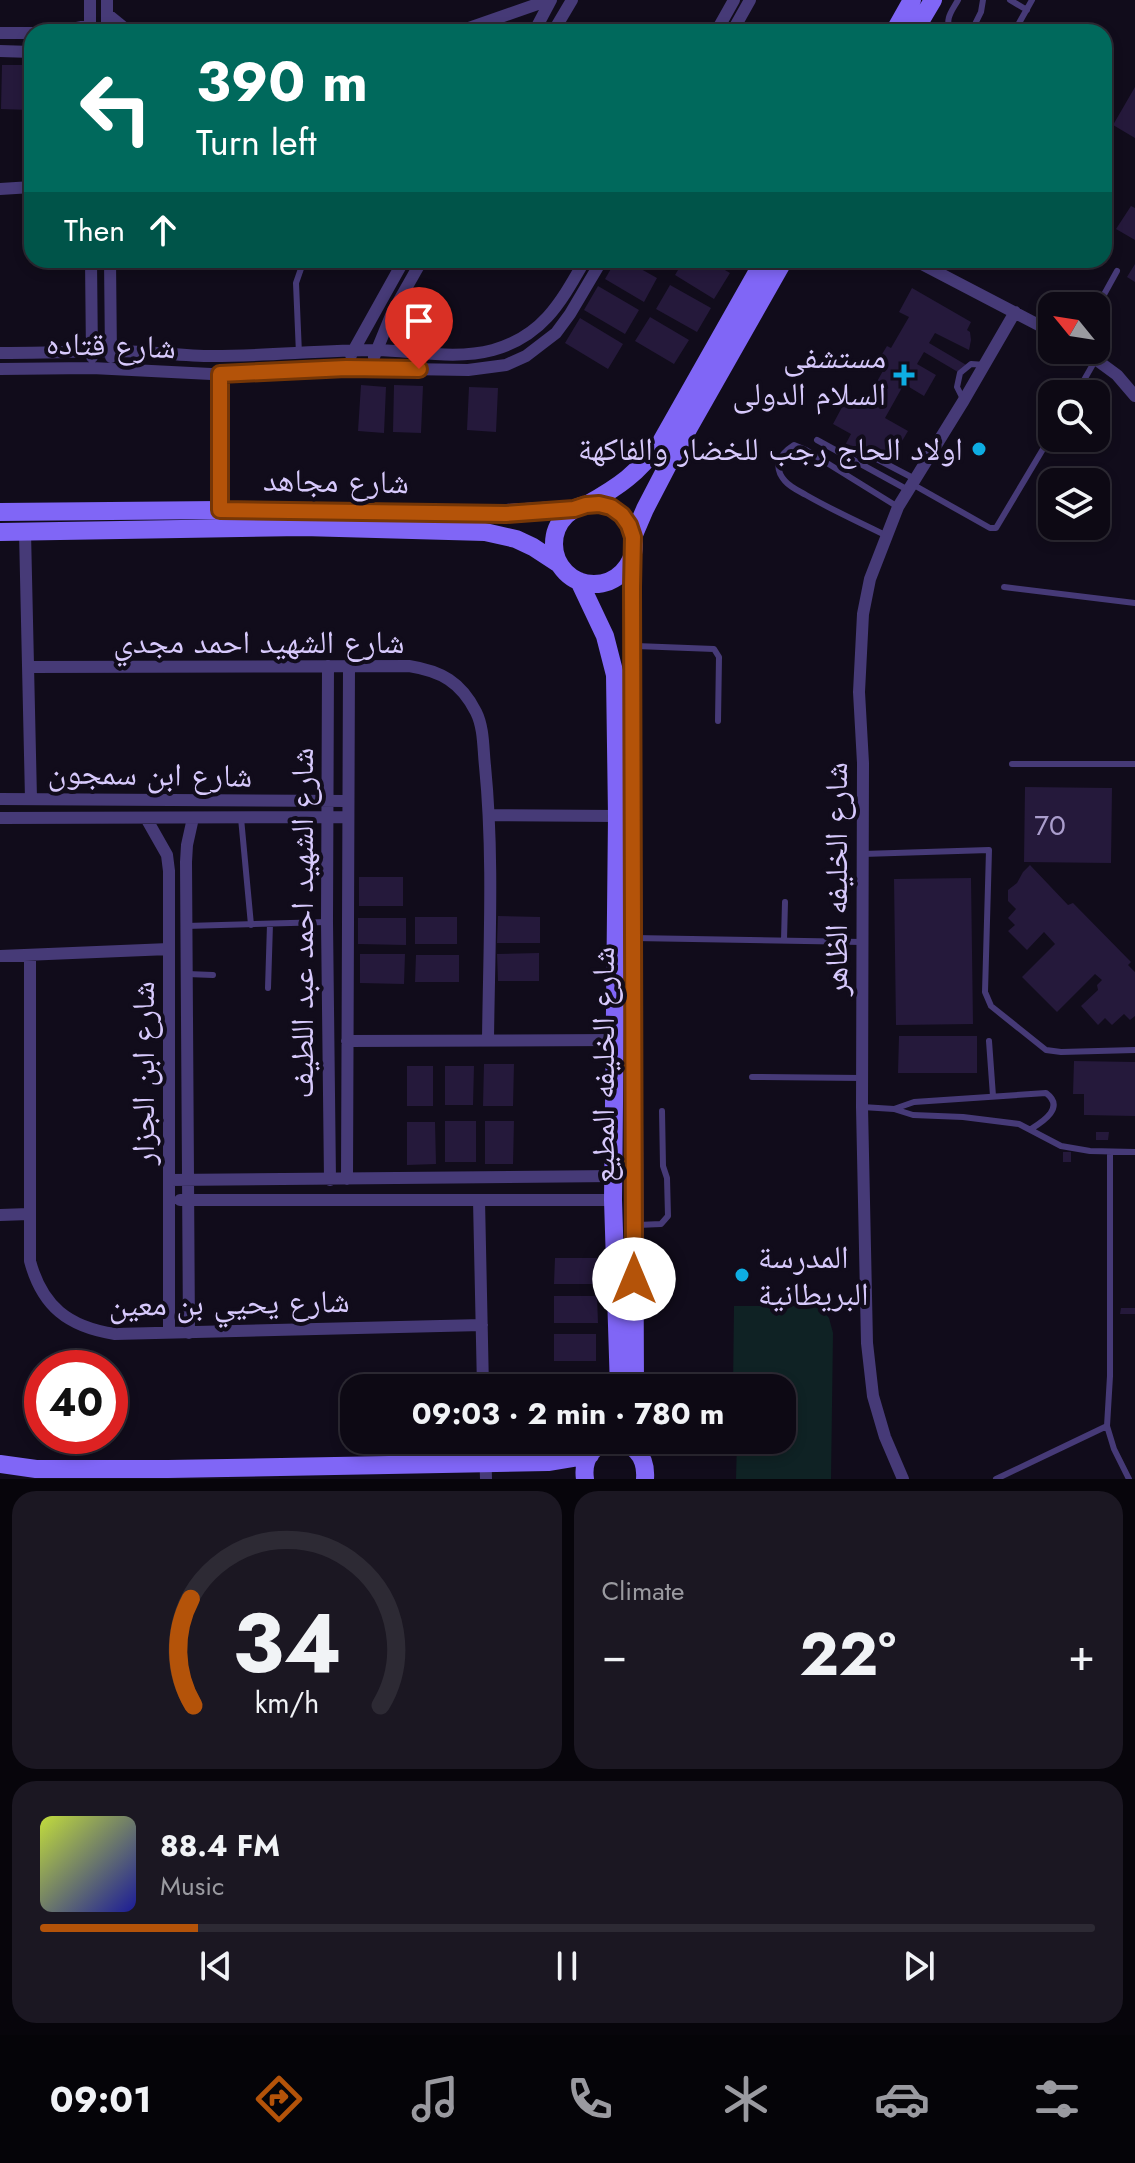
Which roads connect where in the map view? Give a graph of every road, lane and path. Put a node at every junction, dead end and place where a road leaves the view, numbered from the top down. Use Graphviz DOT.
graph roads {
  1 [pos="90,0"];
  2 [pos="107,0"];
  3 [pos="550,0"];
  4 [pos="572,0"];
  5 [pos="734,0"];
  6 [pos="750,0"];
  7 [pos="933,0"];
  8 [pos="958,0"];
  9 [pos="983,0"];
  10 [pos="1010,0"];
  11 [pos="1032,0"];
  12 [pos="1027,10"];
  13 [pos="107,14"];
  14 [pos="90,24"];
  15 [pos="107,24"];
  16 [pos="119,24"];
  17 [pos="481,24"];
  18 [pos="538,24"];
  19 [pos="558,24"];
  20 [pos="720,24"];
  21 [pos="736,24"];
  22 [pos="919,24"];
  23 [pos="948,24"];
  24 [pos="975,24"];
  25 [pos="1019,24"];
  26 [pos="0,33"];
  27 [pos="24,33"];
  28 [pos="0,51"];
  29 [pos="24,52"];
  30 [pos="24,188"];
  31 [pos="0,189"];
  32 [pos="91,268"];
  33 [pos="110,268"];
  34 [pos="301,268"];
  35 [pos="399,268"];
  36 [pos="417,268"];
  37 [pos="580,268"];
  38 [pos="597,268"];
  39 [pos="759,268"];
  40 [pos="779,268"];
  41 [pos="930,268"];
  42 [pos="1117,271"];
  43 [pos="1105,292"];
  44 [pos="1015,312"];
  45 [pos="1038,324"];
  46 [pos="376,350"];
  47 [pos="111,351"];
  48 [pos="352,351"];
  49 [pos="92,352"];
  50 [pos="0,353"];
  51 [pos="299,354"];
  52 [pos="210,356"];
  53 [pos="229,356"];
  54 [pos="1103,364"];
  55 [pos="92,368"];
  56 [pos="346,368"];
  57 [pos="370,368"];
  58 [pos="0,369"];
  59 [pos="111,369"];
  60 [pos="220,374"];
  61 [pos="1135,396"];
  62 [pos="817,440"];
  63 [pos="1041,452"];
  64 [pos="871,456"];
  65 [pos="911,484"];
  66 [pos="580,507"];
  67 [pos="898,507"];
  68 [pos="0,512"];
  69 [pos="220,519"];
  70 [pos="0,532"];
  71 [pos="25,532"];
  72 [pos="885,535"];
  73 [pos="633,544"];
  74 [pos="559,564"];
  75 [pos="579,581"];
  76 [pos="1004,587"];
  77 [pos="1135,603"];
  78 [pos="632,646"];
  79 [pos="328,666"];
  80 [pos="349,666"];
  81 [pos="29,667"];
  82 [pos="718,721"];
  83 [pos="625,733"];
  84 [pos="1012,764"];
  85 [pos="1135,764"];
  86 [pos="0,799"];
  87 [pos="31,799"];
  88 [pos="348,801"];
  89 [pos="327,802"];
  90 [pos="489,815"];
  91 [pos="617,816"];
  92 [pos="327,817"];
  93 [pos="348,817"];
  94 [pos="0,818"];
  95 [pos="146,818"];
  96 [pos="193,818"];
  97 [pos="241,818"];
  98 [pos="863,854"];
  99 [pos="785,902"];
  100 [pos="327,922"];
  101 [pos="270,924"];
  102 [pos="251,925"];
  103 [pos="186,926"];
  104 [pos="633,938"];
  105 [pos="784,940"];
  106 [pos="862,942"];
  107 [pos="169,949"];
  108 [pos="30,955"];
  109 [pos="0,956"];
  110 [pos="187,974"];
  111 [pos="213,975"];
  112 [pos="268,988"];
  113 [pos="488,1040"];
  114 [pos="616,1040"];
  115 [pos="347,1041"];
  116 [pos="989,1041"];
  117 [pos="1135,1050"];
  118 [pos="752,1077"];
  119 [pos="863,1078"];
  120 [pos="993,1096"];
  121 [pos="862,1107"];
  122 [pos="894,1109"];
  123 [pos="662,1111"];
  124 [pos="1031,1129"];
  125 [pos="1110,1152"];
  126 [pos="1135,1152"];
  127 [pos="615,1176"];
  128 [pos="347,1179"];
  129 [pos="169,1180"];
  130 [pos="188,1180"];
  131 [pos="330,1180"];
  132 [pos="169,1200"];
  133 [pos="188,1200"];
  134 [pos="479,1200"];
  135 [pos="613,1200"];
  136 [pos="29,1214"];
  137 [pos="0,1215"];
  138 [pos="634,1225"];
  139 [pos="482,1325"];
  140 [pos="169,1333"];
  141 [pos="189,1333"];
  142 [pos="483,1374"];
  143 [pos="619,1374"];
  144 [pos="635,1374"];
  145 [pos="1107,1426"];
  146 [pos="574,1454"];
  147 [pos="593,1454"];
  148 [pos="640,1454"];
  149 [pos="0,1464"];
  150 [pos="485,1471"];
  151 [pos="585,1479"];
  152 [pos="645,1479"];
  153 [pos="903,1479"];
  154 [pos="996,1479"];
  155 [pos="1129,1479"];
  1 -- 14 [label="street"];
  2 -- 13 [label="street"];
  3 -- 17 [label="street"];
  3 -- 18 [label="street"];
  4 -- 19 [label="street"];
  5 -- 20 [label="street"];
  6 -- 21 [label="street"];
  7 -- 22 [label="street"];
  8 -- 23 [label="lane"];
  9 -- 24 [label="lane"];
  10 -- 12 [label="lane"];
  11 -- 12 [label="lane"];
  12 -- 25 [label="lane"];
  13 -- 15 [label="street"];
  13 -- 16 [label="street"];
  26 -- 27 [label="street"];
  28 -- 29 [label="street"];
  30 -- 31 [label="street"];
  32 -- 49 [label="street"];
  33 -- 47 [label="street"];
  34 -- 51 [label="lane"];
  35 -- 48 [label="street"];
  36 -- 46 [label="street"];
  37 -- 46 [label="street, شارع قتاده"];
  38 -- 57 [label="street, شارع قتاده"];
  39 -- 66 [label="street"];
  40 -- 73 [label="street, شارع الخليفه المطيع"];
  41 -- 44 [label="street"];
  42 -- 43 [label="lane"];
  44 -- 45 [label="street"];
  44 -- 65 [label="street, شارع الخليفه الظاهر"];
  46 -- 48 [label="street, شارع قتاده"];
  46 -- 57 [label="street"];
  47 -- 49 [label="street, شارع قتاده"];
  47 -- 52 [label="street, شارع قتاده"];
  47 -- 59 [label="street"];
  48 -- 51 [label="street, شارع قتاده"];
  48 -- 56 [label="street"];
  49 -- 50 [label="street, شارع قتاده"];
  49 -- 55 [label="street"];
  51 -- 53 [label="street, شارع قتاده"];
  52 -- 53 [label="street, شارع قتاده"];
  52 -- 60 [label="street"];
  53 -- 60 [label="street"];
  54 -- 61 [label="street"];
  55 -- 58 [label="street, شارع قتاده"];
  55 -- 59 [label="street, شارع قتاده"];
  56 -- 57 [label="street, شارع قتاده"];
  56 -- 60 [label="street, شارع قتاده"];
  59 -- 60 [label="street, شارع قتاده"];
  60 -- 69 [label="street"];
  62 -- 65 [label="lane"];
  63 -- 65 [label="lane"];
  64 -- 65 [label="lane"];
  65 -- 67 [label="street, شارع الخليفه الظاهر"];
  66 -- 69 [label="street, شارع مجاهد"];
  66 -- 73 [label="street"];
  66 -- 74 [label="street"];
  67 -- 72 [label="street, شارع الخليفه الظاهر"];
  67 -- 72 [label="lane"];
  68 -- 69 [label="street, شارع مجاهد"];
  69 -- 71 [label="street, شارع مجاهد"];
  69 -- 74 [label="street, شارع مجاهد"];
  70 -- 71 [label="street, شارع مجاهد"];
  71 -- 81 [label="street"];
  72 -- 98 [label="street, شارع الخليفه الظاهر"];
  73 -- 75 [label="street"];
  73 -- 78 [label="street, شارع الخليفه المطيع"];
  74 -- 75 [label="street"];
  75 -- 83 [label="street, شارع الخليفه المطيع"];
  76 -- 77 [label="lane"];
  78 -- 82 [label="lane"];
  78 -- 83 [label="street, شارع الخليفه المطيع"];
  79 -- 80 [label="street, شارع الشهيد احمد مجدي"];
  79 -- 81 [label="street, شارع الشهيد احمد مجدي"];
  79 -- 89 [label="street, شارع الشهيد احمد عبد اللطيف"];
  80 -- 88 [label="street, شارع الشهيد احمد عبد اللطيف"];
  80 -- 90 [label="street, شارع الشهيد احمد مجدي"];
  81 -- 87 [label="street"];
  83 -- 91 [label="street, شارع الخليفه المطيع"];
  83 -- 104 [label="street, شارع الخليفه المطيع"];
  84 -- 85 [label="lane"];
  86 -- 87 [label="street, شارع ابن سمجون"];
  87 -- 89 [label="street, شارع ابن سمجون"];
  88 -- 89 [label="street, شارع ابن سمجون"];
  88 -- 93 [label="street, شارع الشهيد احمد عبد اللطيف"];
  89 -- 92 [label="street, شارع الشهيد احمد عبد اللطيف"];
  90 -- 91 [label="street"];
  90 -- 113 [label="street, شارع الشهيد احمد مجدي"];
  91 -- 114 [label="street, شارع الخليفه المطيع"];
  92 -- 93 [label="street, شارع ابن سمجون"];
  92 -- 97 [label="street, شارع ابن سمجون"];
  92 -- 100 [label="street, شارع الشهيد احمد عبد اللطيف"];
  93 -- 115 [label="street, شارع الشهيد احمد عبد اللطيف"];
  94 -- 95 [label="street, شارع ابن سمجون"];
  95 -- 96 [label="street, شارع ابن سمجون"];
  95 -- 107 [label="street, شارع ابن الجزار"];
  96 -- 97 [label="street, شارع ابن سمجون"];
  96 -- 103 [label="street, شارع ابن الجزار"];
  97 -- 102 [label="lane"];
  98 -- 106 [label="street, شارع الخليفه الظاهر"];
  98 -- 117 [label="lane"];
  99 -- 105 [label="lane"];
  100 -- 101 [label="lane"];
  100 -- 131 [label="street, شارع الشهيد احمد عبد اللطيف"];
  101 -- 102 [label="lane"];
  101 -- 112 [label="lane"];
  102 -- 103 [label="lane"];
  103 -- 110 [label="street, شارع ابن الجزار"];
  104 -- 105 [label="lane"];
  104 -- 138 [label="street, شارع الخليفه المطيع"];
  105 -- 106 [label="lane"];
  106 -- 119 [label="street, شارع الخليفه الظاهر"];
  107 -- 108 [label="street"];
  107 -- 129 [label="street, شارع ابن الجزار"];
  108 -- 109 [label="street"];
  108 -- 136 [label="street, شارع يحيي بن معين"];
  110 -- 111 [label="lane"];
  110 -- 130 [label="street, شارع ابن الجزار"];
  113 -- 114 [label="street"];
  113 -- 115 [label="street"];
  114 -- 127 [label="street, شارع الخليفه المطيع"];
  115 -- 128 [label="street, شارع الشهيد احمد عبد اللطيف"];
  116 -- 120 [label="lane"];
  118 -- 119 [label="lane"];
  119 -- 121 [label="street, شارع الخليفه الظاهر"];
  120 -- 122 [label="lane"];
  120 -- 124 [label="lane"];
  121 -- 122 [label="lane"];
  121 -- 153 [label="street, شارع الخليفه الظاهر"];
  122 -- 124 [label="lane"];
  123 -- 138 [label="lane"];
  124 -- 125 [label="lane"];
  125 -- 126 [label="lane"];
  125 -- 145 [label="lane"];
  127 -- 128 [label="street"];
  127 -- 135 [label="street, شارع الخليفه المطيع"];
  128 -- 131 [label="street"];
  129 -- 130 [label="street"];
  129 -- 132 [label="street, شارع ابن الجزار"];
  130 -- 131 [label="street"];
  130 -- 133 [label="street, شارع ابن الجزار"];
  132 -- 133 [label="street"];
  132 -- 140 [label="street, شارع ابن الجزار"];
  133 -- 134 [label="street"];
  133 -- 141 [label="street, شارع ابن الجزار"];
  134 -- 135 [label="street"];
  134 -- 139 [label="street"];
  135 -- 143 [label="street, شارع الخليفه المطيع"];
  136 -- 137 [label="street"];
  136 -- 140 [label="street, شارع يحيي بن معين"];
  138 -- 144 [label="street, شارع الخليفه المطيع"];
  139 -- 141 [label="street, شارع يحيي بن معين"];
  139 -- 142 [label="street"];
  140 -- 141 [label="street, شارع يحيي بن معين"];
  145 -- 154 [label="lane"];
  145 -- 155 [label="lane"];
  146 -- 150 [label="street"];
  147 -- 151 [label="street"];
  148 -- 152 [label="street"];
  149 -- 150 [label="street"];
}
